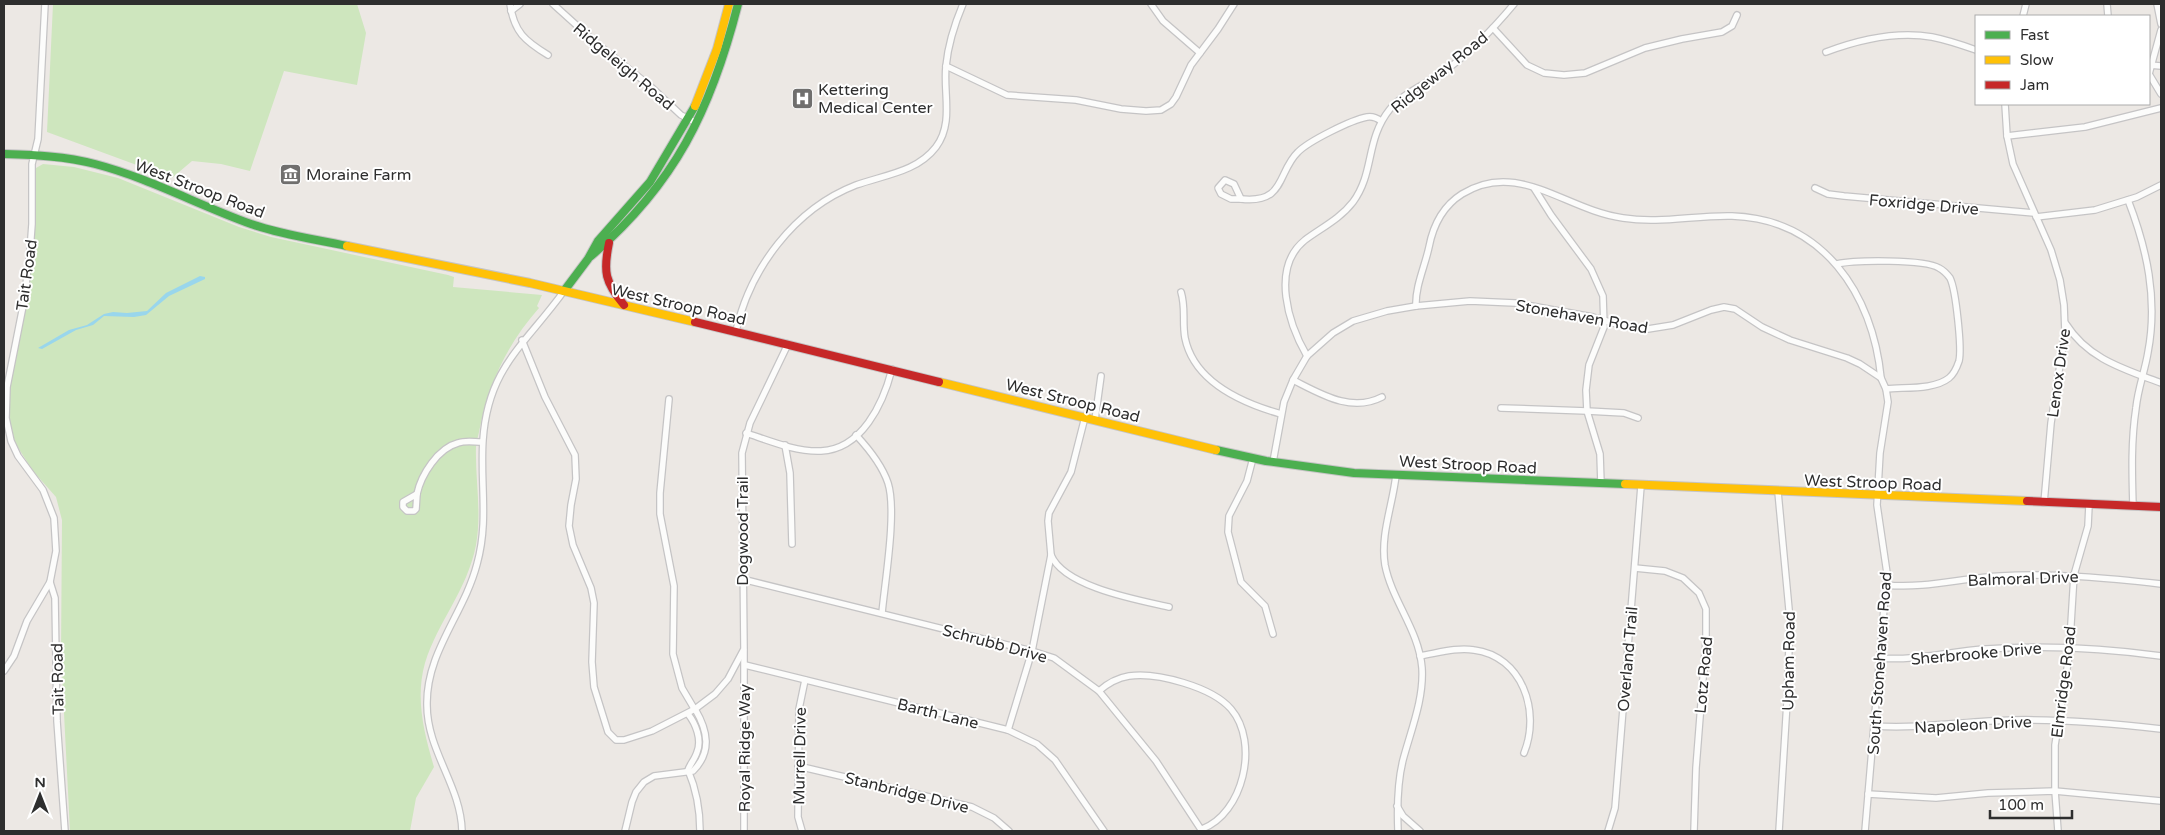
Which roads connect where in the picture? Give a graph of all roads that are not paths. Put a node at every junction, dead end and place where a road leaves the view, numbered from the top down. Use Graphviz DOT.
graph roads {
  1 [pos="45,4"];
  2 [pos="510,4"];
  3 [pos="520,4"];
  4 [pos="553,4"];
  5 [pos="729,4"];
  6 [pos="738,4"];
  7 [pos="963,4"];
  8 [pos="1151,4"];
  9 [pos="1234,4"];
  10 [pos="1514,4"];
  11 [pos="2157,4"];
  12 [pos="511,11"];
  13 [pos="1737,15"];
  14 [pos="2161,24"];
  15 [pos="1493,28"];
  16 [pos="2161,30"];
  17 [pos="1975,50"];
  18 [pos="1826,52"];
  19 [pos="1200,53"];
  20 [pos="548,55"];
  21 [pos="946,66"];
  22 [pos="2150,66"];
  23 [pos="2161,66"];
  24 [pos="2150,76"];
  25 [pos="2161,94"];
  26 [pos="2005,105"];
  27 [pos="2161,108"];
  28 [pos="689,119"];
  29 [pos="1381,120"];
  30 [pos="697,123"];
  31 [pos="2006,136"];
  32 [pos="4,154"];
  33 [pos="34,155"];
  34 [pos="2161,186"];
  35 [pos="1534,188"];
  36 [pos="1815,188"];
  37 [pos="1241,199"];
  38 [pos="2128,200"];
  39 [pos="2035,215"];
  40 [pos="609,243"];
  41 [pos="588,259"];
  42 [pos="1837,264"];
  43 [pos="564,291"];
  44 [pos="1181,292"];
  45 [pos="624,305"];
  46 [pos="1416,306"];
  47 [pos="1604,321"];
  48 [pos="2065,323"];
  49 [pos="736,332"];
  50 [pos="522,340"];
  51 [pos="788,344"];
  52 [pos="1307,356"];
  53 [pos="892,370"];
  54 [pos="1101,376"];
  55 [pos="2141,376"];
  56 [pos="1881,378"];
  57 [pos="1293,380"];
  58 [pos="2161,383"];
  59 [pos="1886,389"];
  60 [pos="1382,397"];
  61 [pos="669,399"];
  62 [pos="1500,408"];
  63 [pos="1587,410"];
  64 [pos="1280,414"];
  65 [pos="1085,417"];
  66 [pos="1638,418"];
  67 [pos="1095,420"];
  68 [pos="746,434"];
  69 [pos="856,435"];
  70 [pos="482,442"];
  71 [pos="785,446"];
  72 [pos="1254,458"];
  73 [pos="1273,462"];
  74 [pos="1396,475"];
  75 [pos="1601,484"];
  76 [pos="1641,486"];
  77 [pos="1778,492"];
  78 [pos="417,494"];
  79 [pos="1877,496"];
  80 [pos="2044,503"];
  81 [pos="2089,505"];
  82 [pos="2133,506"];
  83 [pos="2161,507"];
  84 [pos="792,544"];
  85 [pos="1051,554"];
  86 [pos="1635,568"];
  87 [pos="2074,576"];
  88 [pos="742,579"];
  89 [pos="50,582"];
  90 [pos="2161,584"];
  91 [pos="1886,585"];
  92 [pos="1169,607"];
  93 [pos="882,613"];
  94 [pos="1273,634"];
  95 [pos="2070,648"];
  96 [pos="744,649"];
  97 [pos="1032,651"];
  98 [pos="1420,656"];
  99 [pos="2161,656"];
  100 [pos="1880,658"];
  101 [pos="744,665"];
  102 [pos="4,671"];
  103 [pos="805,680"];
  104 [pos="1099,692"];
  105 [pos="695,710"];
  106 [pos="688,714"];
  107 [pos="700,716"];
  108 [pos="693,720"];
  109 [pos="2058,720"];
  110 [pos="1874,726"];
  111 [pos="2161,729"];
  112 [pos="1008,730"];
  113 [pos="698,737"];
  114 [pos="707,738"];
  115 [pos="1524,752"];
  116 [pos="698,759"];
  117 [pos="798,766"];
  118 [pos="688,770"];
  119 [pos="2055,791"];
  120 [pos="1868,794"];
  121 [pos="2161,801"];
  122 [pos="1396,804"];
  123 [pos="1202,830"];
  124 [pos="65,831"];
  125 [pos="462,831"];
  126 [pos="625,831"];
  127 [pos="700,831"];
  128 [pos="744,831"];
  129 [pos="802,831"];
  130 [pos="1010,831"];
  131 [pos="1104,831"];
  132 [pos="1398,831"];
  133 [pos="1420,831"];
  134 [pos="1608,831"];
  135 [pos="1694,831"];
  136 [pos="1779,831"];
  137 [pos="1866,831"];
  138 [pos="2058,831"];
  1 -- 33 [label="street, Tait Road"];
  2 -- 12 [label="street"];
  3 -- 12 [label="street"];
  4 -- 28 [label="street, Ridgeleigh Road"];
  5 -- 28 [label="main road"];
  6 -- 30 [label="main road"];
  7 -- 21 [label="street"];
  8 -- 19 [label="street"];
  9 -- 19 [label="street"];
  10 -- 15 [label="street, Ridgeway Road"];
  11 -- 14 [label="street"];
  12 -- 20 [label="street"];
  13 -- 15 [label="street"];
  15 -- 29 [label="street, Ridgeway Road"];
  16 -- 22 [label="street"];
  17 -- 18 [label="street"];
  19 -- 21 [label="street"];
  21 -- 49 [label="street"];
  22 -- 23 [label="street"];
  24 -- 25 [label="street"];
  26 -- 31 [label="street, Lenox Drive"];
  27 -- 31 [label="street"];
  28 -- 30 [label="street, Ridgeleigh Road"];
  28 -- 41 [label="main road"];
  29 -- 37 [label="street"];
  29 -- 52 [label="street, Ridgeway Road"];
  30 -- 40 [label="main road"];
  31 -- 39 [label="street, Lenox Drive"];
  32 -- 33 [label="main road, West Stroop Road"];
  33 -- 43 [label="main road, West Stroop Road"];
  33 -- 89 [label="street, Tait Road"];
  34 -- 38 [label="street, Foxridge Drive"];
  35 -- 42 [label="street"];
  35 -- 46 [label="street"];
  35 -- 47 [label="street"];
  36 -- 39 [label="street, Foxridge Drive"];
  38 -- 39 [label="street, Foxridge Drive"];
  38 -- 55 [label="street"];
  39 -- 48 [label="street, Lenox Drive"];
  40 -- 41 [label="main road"];
  40 -- 45 [label="main road"];
  41 -- 43 [label="main road"];
  42 -- 56 [label="street"];
  42 -- 59 [label="street"];
  43 -- 45 [label="main road, West Stroop Road"];
  43 -- 50 [label="street"];
  44 -- 64 [label="street"];
  45 -- 49 [label="main road, West Stroop Road"];
  46 -- 47 [label="street, Stonehaven Road"];
  46 -- 52 [label="street, Stonehaven Road"];
  47 -- 56 [label="street, Stonehaven Road"];
  47 -- 63 [label="street"];
  48 -- 55 [label="street"];
  48 -- 80 [label="street, Lenox Drive"];
  49 -- 51 [label="main road, West Stroop Road"];
  50 -- 70 [label="street"];
  50 -- 106 [label="street"];
  51 -- 53 [label="main road, West Stroop Road"];
  51 -- 68 [label="street, Dogwood Trail"];
  52 -- 57 [label="street"];
  53 -- 65 [label="main road, West Stroop Road"];
  53 -- 69 [label="street"];
  54 -- 67 [label="street"];
  55 -- 58 [label="street"];
  55 -- 82 [label="street"];
  56 -- 59 [label="street"];
  57 -- 60 [label="street"];
  57 -- 64 [label="street"];
  59 -- 79 [label="street"];
  61 -- 105 [label="street"];
  62 -- 63 [label="street"];
  63 -- 66 [label="street"];
  63 -- 75 [label="street"];
  64 -- 73 [label="street"];
  65 -- 67 [label="main road, West Stroop Road"];
  65 -- 85 [label="street"];
  67 -- 72 [label="main road, West Stroop Road"];
  68 -- 71 [label="street"];
  68 -- 88 [label="street, Dogwood Trail"];
  69 -- 71 [label="street"];
  69 -- 93 [label="street"];
  70 -- 78 [label="street"];
  70 -- 125 [label="street"];
  71 -- 84 [label="street"];
  72 -- 73 [label="main road, West Stroop Road"];
  72 -- 94 [label="street"];
  73 -- 74 [label="main road, West Stroop Road"];
  74 -- 75 [label="main road, West Stroop Road"];
  74 -- 98 [label="street"];
  75 -- 76 [label="main road, West Stroop Road"];
  76 -- 77 [label="main road, West Stroop Road"];
  76 -- 86 [label="street, Overland Trail"];
  77 -- 79 [label="main road, West Stroop Road"];
  77 -- 136 [label="street, Upham Road"];
  79 -- 80 [label="main road, West Stroop Road"];
  79 -- 91 [label="street, South Stonehaven Road"];
  80 -- 81 [label="main road, West Stroop Road"];
  81 -- 82 [label="main road, West Stroop Road"];
  81 -- 87 [label="street, Elmridge Road"];
  82 -- 83 [label="main road, West Stroop Road"];
  85 -- 92 [label="street"];
  85 -- 97 [label="street"];
  86 -- 134 [label="street, Overland Trail"];
  86 -- 135 [label="street, Lotz Road"];
  87 -- 90 [label="street, Balmoral Drive"];
  87 -- 91 [label="street, Balmoral Drive"];
  87 -- 95 [label="street, Elmridge Road"];
  88 -- 93 [label="street, Schrubb Drive"];
  88 -- 96 [label="street, Dogwood Trail"];
  89 -- 102 [label="street"];
  89 -- 124 [label="street, Tait Road"];
  91 -- 100 [label="street, South Stonehaven Road"];
  93 -- 97 [label="street, Schrubb Drive"];
  95 -- 99 [label="street, Sherbrooke Drive"];
  95 -- 100 [label="street, Sherbrooke Drive"];
  95 -- 109 [label="street, Elmridge Road"];
  96 -- 101 [label="street"];
  96 -- 105 [label="street, Dogwood Trail"];
  97 -- 104 [label="street, Schrubb Drive"];
  97 -- 112 [label="street"];
  98 -- 115 [label="street"];
  98 -- 122 [label="street"];
  100 -- 110 [label="street, South Stonehaven Road"];
  101 -- 103 [label="street, Barth Lane"];
  101 -- 128 [label="street, Royal Ridge Way"];
  103 -- 112 [label="street, Barth Lane"];
  103 -- 117 [label="street, Murrell Drive"];
  104 -- 123 [label="street, Schrubb Drive"];
  104 -- 123 [label="street"];
  105 -- 106 [label="street, Dogwood Trail"];
  105 -- 107 [label="street"];
  106 -- 108 [label="street"];
  107 -- 108 [label="street"];
  107 -- 114 [label="street"];
  108 -- 113 [label="street"];
  109 -- 110 [label="street, Napoleon Drive"];
  109 -- 111 [label="street, Napoleon Drive"];
  109 -- 119 [label="street, Elmridge Road"];
  110 -- 120 [label="street, South Stonehaven Road"];
  112 -- 131 [label="street, Barth Lane"];
  113 -- 114 [label="street"];
  113 -- 116 [label="street"];
  114 -- 116 [label="street"];
  116 -- 118 [label="street"];
  117 -- 129 [label="street, Murrell Drive"];
  117 -- 130 [label="street, Stanbridge Drive"];
  118 -- 126 [label="street"];
  118 -- 127 [label="street"];
  119 -- 120 [label="street"];
  119 -- 121 [label="street"];
  119 -- 138 [label="street, Elmridge Road"];
  120 -- 137 [label="street, South Stonehaven Road"];
  122 -- 132 [label="street"];
  122 -- 133 [label="street"];
}
